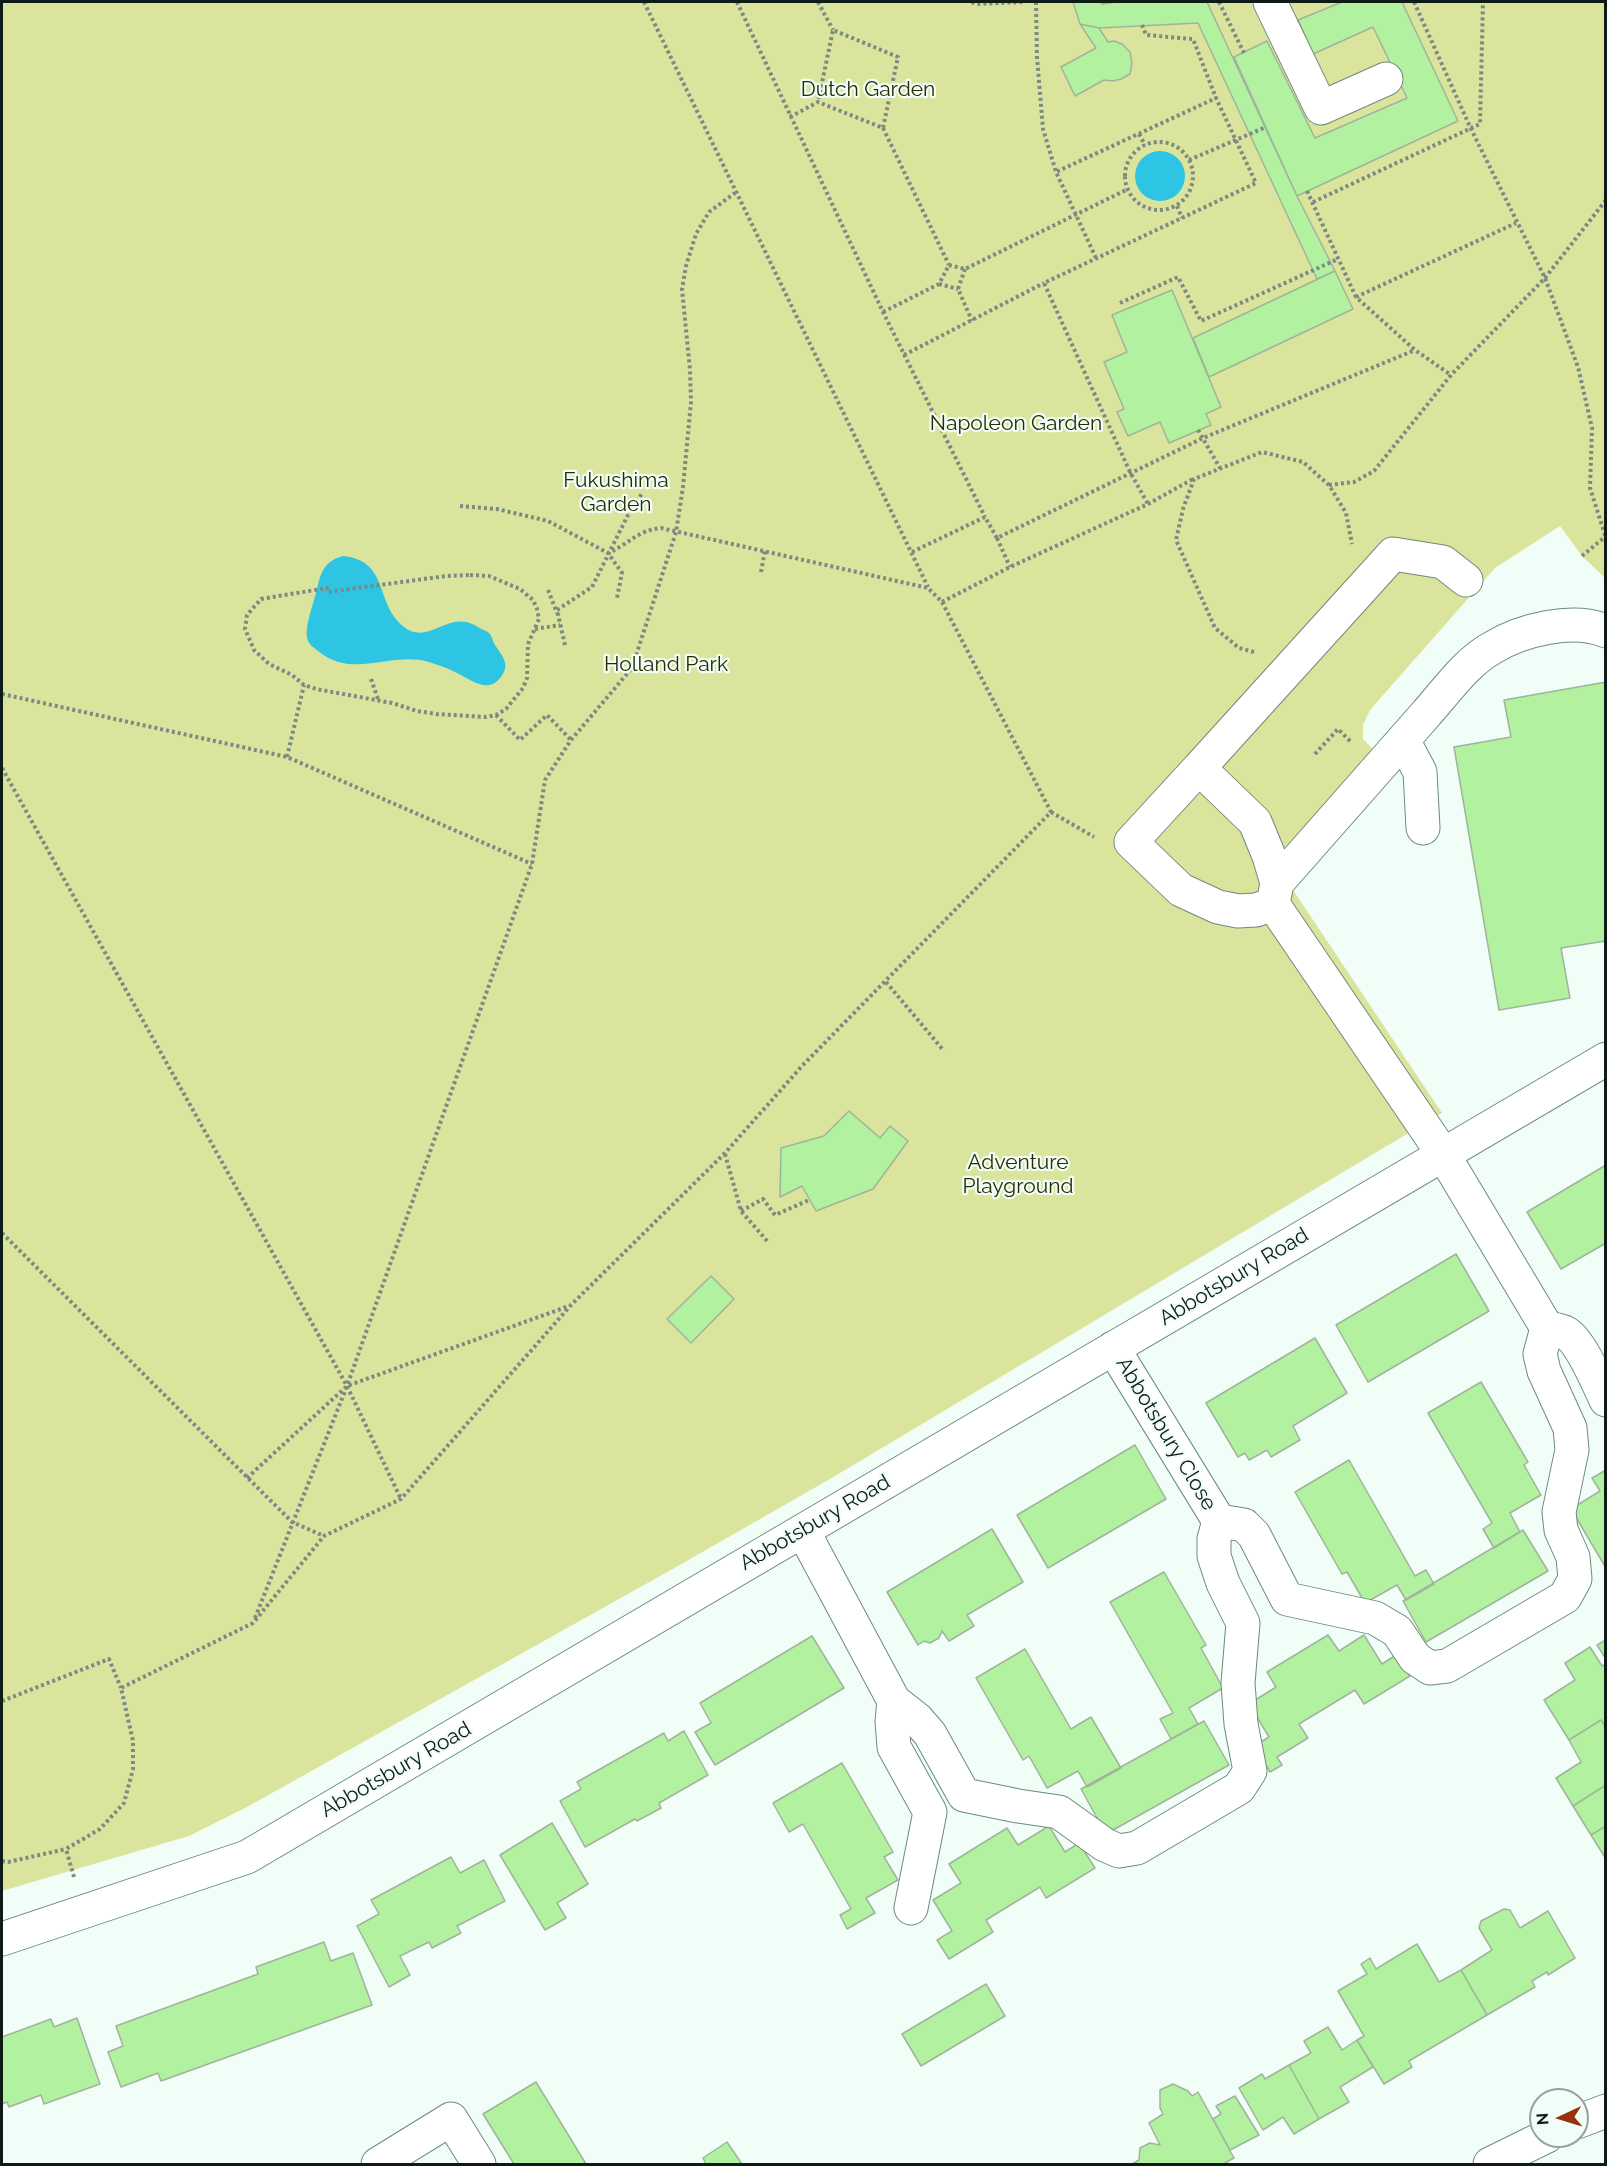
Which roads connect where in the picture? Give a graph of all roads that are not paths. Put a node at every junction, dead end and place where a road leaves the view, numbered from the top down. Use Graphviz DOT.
graph roads {
  1 [pos="1270,2"];
  2 [pos="1386,79"];
  3 [pos="1466,580"];
  4 [pos="1605,631"];
  5 [pos="1402,740"];
  6 [pos="1200,768"];
  7 [pos="1423,828"];
  8 [pos="1275,893"];
  9 [pos="1605,1059"];
  10 [pos="1443,1154"];
  11 [pos="1547,1328"];
  12 [pos="1113,1348"];
  13 [pos="1605,1400"];
  14 [pos="1605,1409"];
  15 [pos="1570,1428"];
  16 [pos="1219,1521"];
  17 [pos="803,1530"];
  18 [pos="1287,1599"];
  19 [pos="1243,1623"];
  20 [pos="894,1701"];
  21 [pos="964,1795"];
  22 [pos="930,1812"];
  23 [pos="911,1908"];
  24 [pos="2,1939"];
  25 [pos="1605,2111"];
  26 [pos="1589,2117"];
  27 [pos="1529,2145"];
  28 [pos="378,2164"];
  29 [pos="479,2164"];
  30 [pos="1490,2164"];
  1 -- 2 [label="street"];
  3 -- 6 [label="street"];
  4 -- 5 [label="street"];
  5 -- 7 [label="street"];
  5 -- 8 [label="street"];
  6 -- 8 [label="street"];
  6 -- 8 [label="street"];
  8 -- 10 [label="street"];
  9 -- 10 [label="street, Abbotsbury Road"];
  10 -- 11 [label="street"];
  10 -- 12 [label="street, Abbotsbury Road"];
  11 -- 13 [label="street"];
  11 -- 15 [label="street"];
  12 -- 16 [label="street, Abbotsbury Close"];
  12 -- 17 [label="street, Abbotsbury Road"];
  14 -- 15 [label="street"];
  15 -- 18 [label="street"];
  16 -- 18 [label="street, Abbotsbury Close"];
  16 -- 19 [label="street, Abbotsbury Close"];
  17 -- 20 [label="street"];
  17 -- 24 [label="street, Abbotsbury Road"];
  18 -- 19 [label="street"];
  19 -- 21 [label="street"];
  20 -- 21 [label="street"];
  20 -- 22 [label="street"];
  21 -- 22 [label="street"];
  22 -- 23 [label="street"];
  25 -- 26 [label="street"];
  27 -- 30 [label="street"];
  28 -- 29 [label="street"];
}
